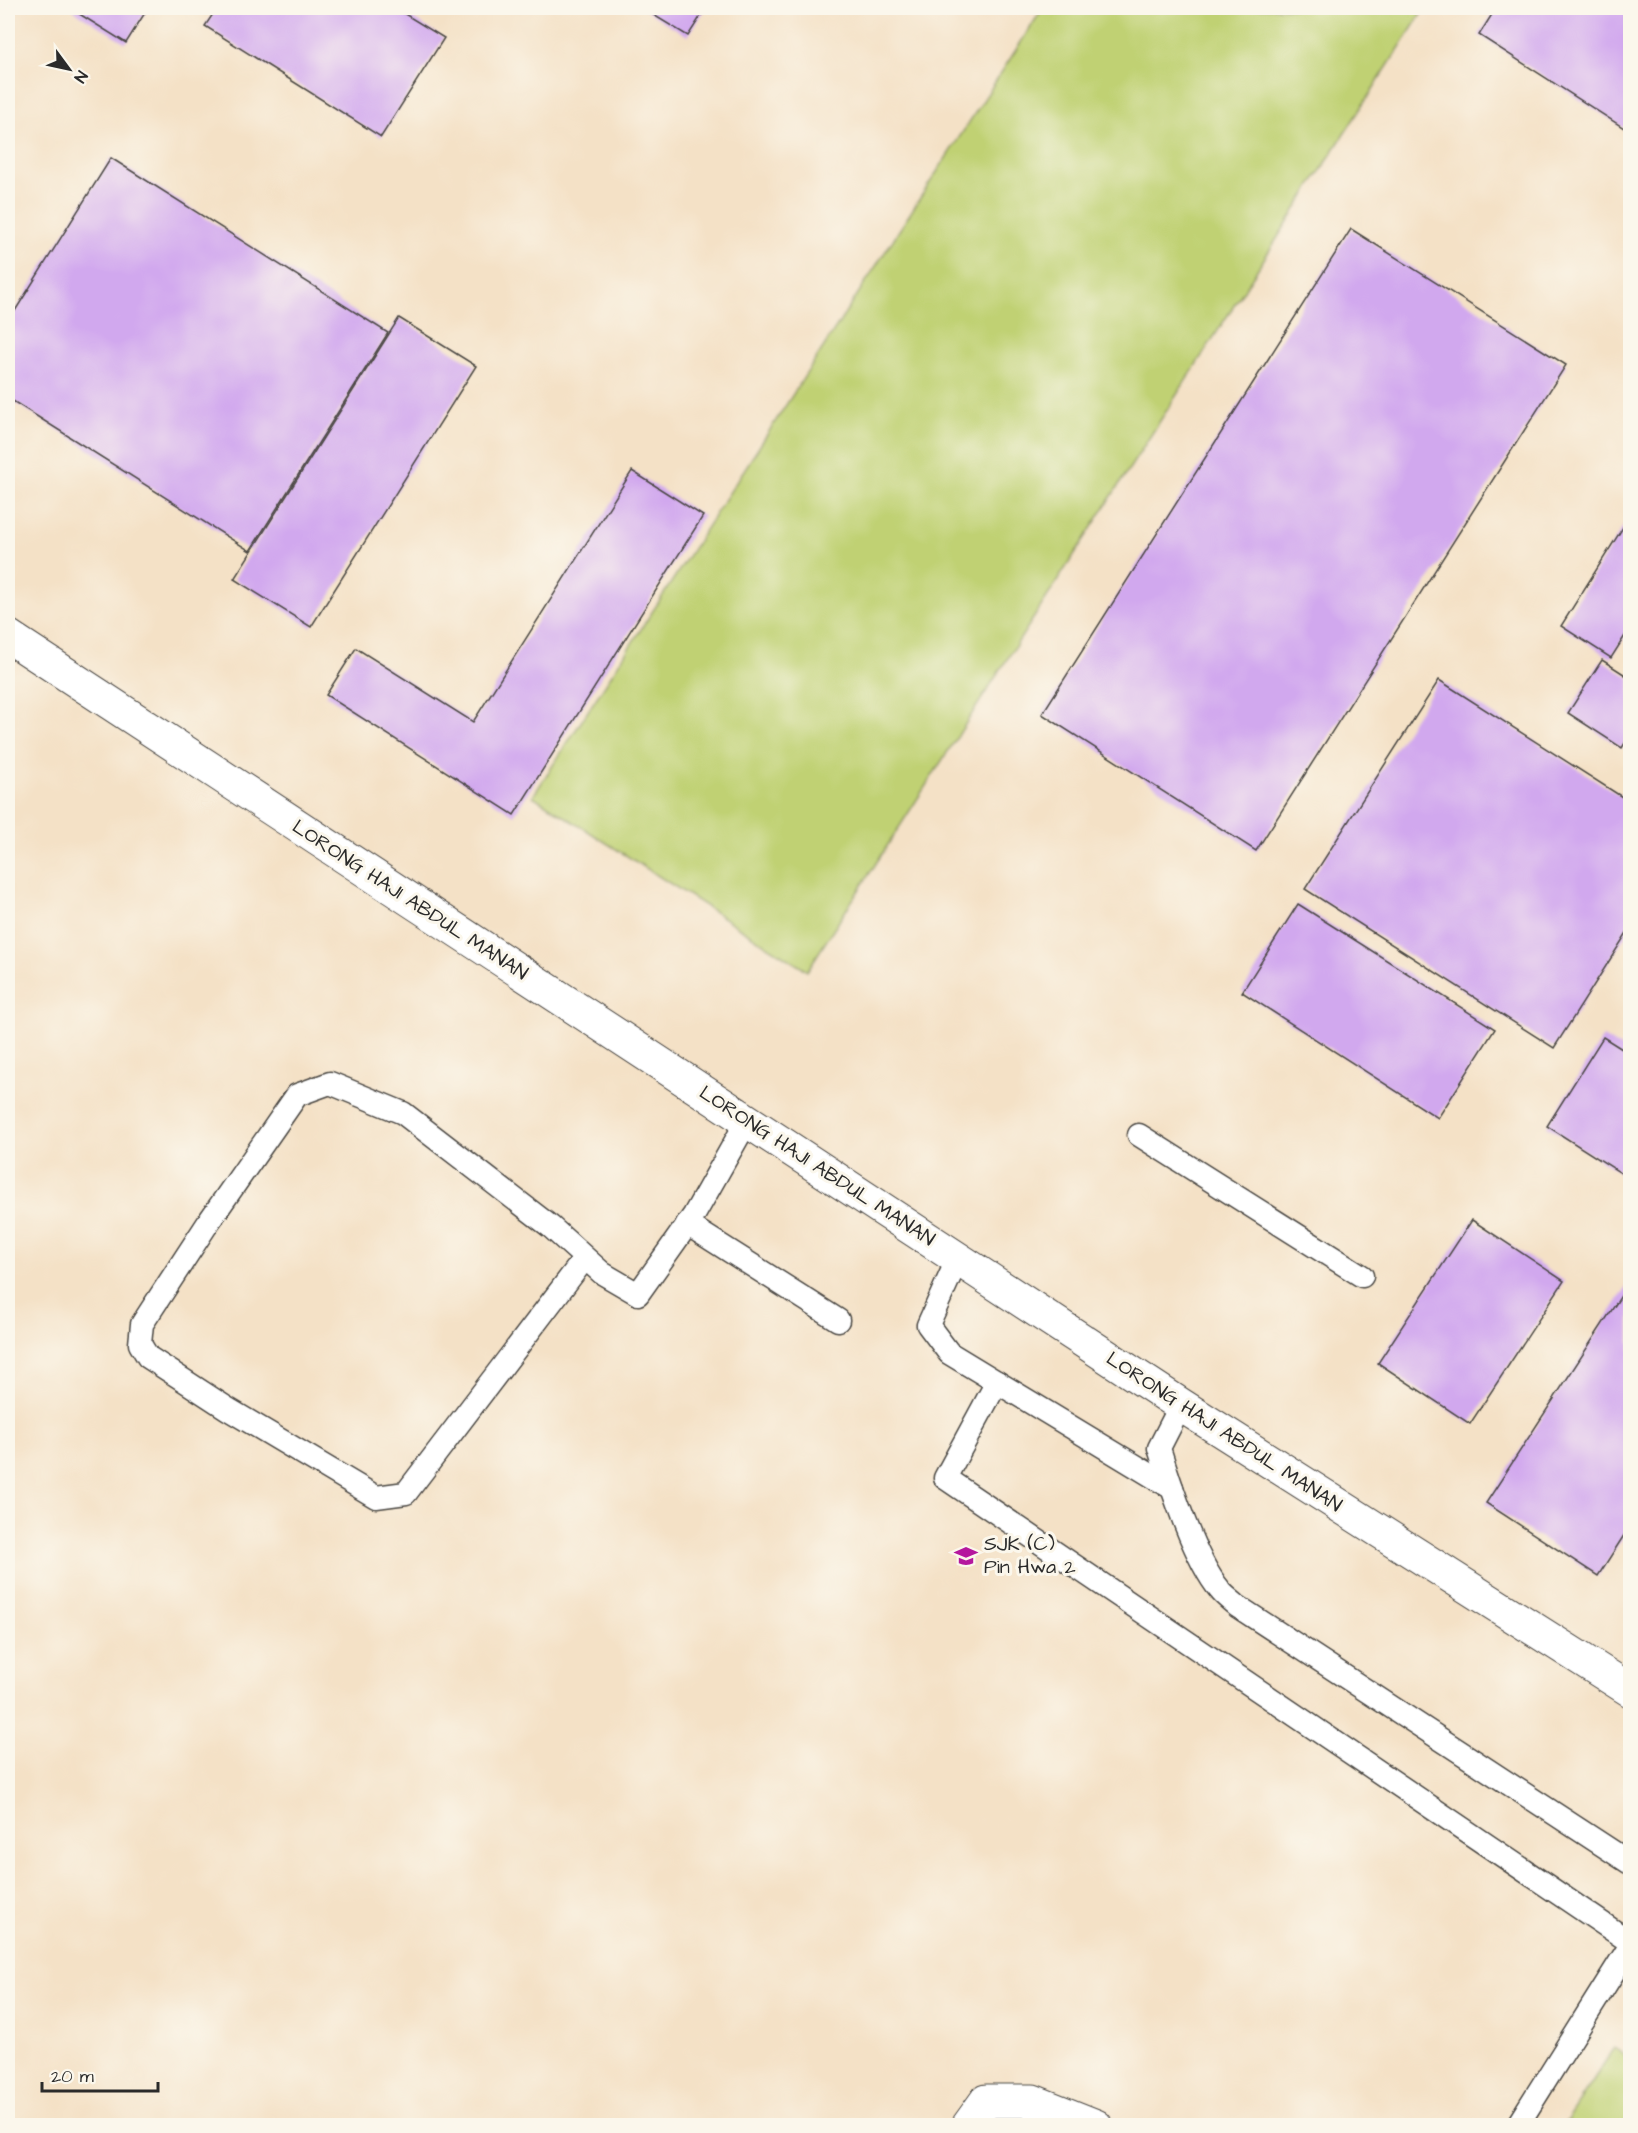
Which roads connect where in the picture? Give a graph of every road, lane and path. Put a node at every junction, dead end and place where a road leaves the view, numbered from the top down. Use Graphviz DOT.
graph roads {
  1 [pos="8,636"];
  2 [pos="730,1109"];
  3 [pos="1139,1135"];
  4 [pos="687,1224"];
  5 [pos="585,1258"];
  6 [pos="957,1258"];
  7 [pos="1362,1276"];
  8 [pos="838,1320"];
  9 [pos="997,1382"];
  10 [pos="1181,1405"];
  11 [pos="1172,1488"];
  12 [pos="1630,1690"];
  13 [pos="1630,1863"];
  14 [pos="1630,1944"];
  15 [pos="977,2113"];
  16 [pos="1096,2126"];
  17 [pos="1517,2126"];
  1 -- 2 [label="street, LORONG HAJI ABDUL MANAN"];
  2 -- 4 [label="lane"];
  2 -- 6 [label="street, LORONG HAJI ABDUL MANAN"];
  3 -- 7 [label="lane"];
  4 -- 5 [label="lane"];
  4 -- 8 [label="lane"];
  5 -- 5 [label="lane"];
  6 -- 9 [label="lane"];
  6 -- 10 [label="street, LORONG HAJI ABDUL MANAN"];
  9 -- 11 [label="lane"];
  9 -- 14 [label="lane"];
  10 -- 11 [label="lane"];
  10 -- 12 [label="street, LORONG HAJI ABDUL MANAN"];
  11 -- 13 [label="lane"];
  14 -- 17 [label="lane"];
  15 -- 16 [label="street"];
}
